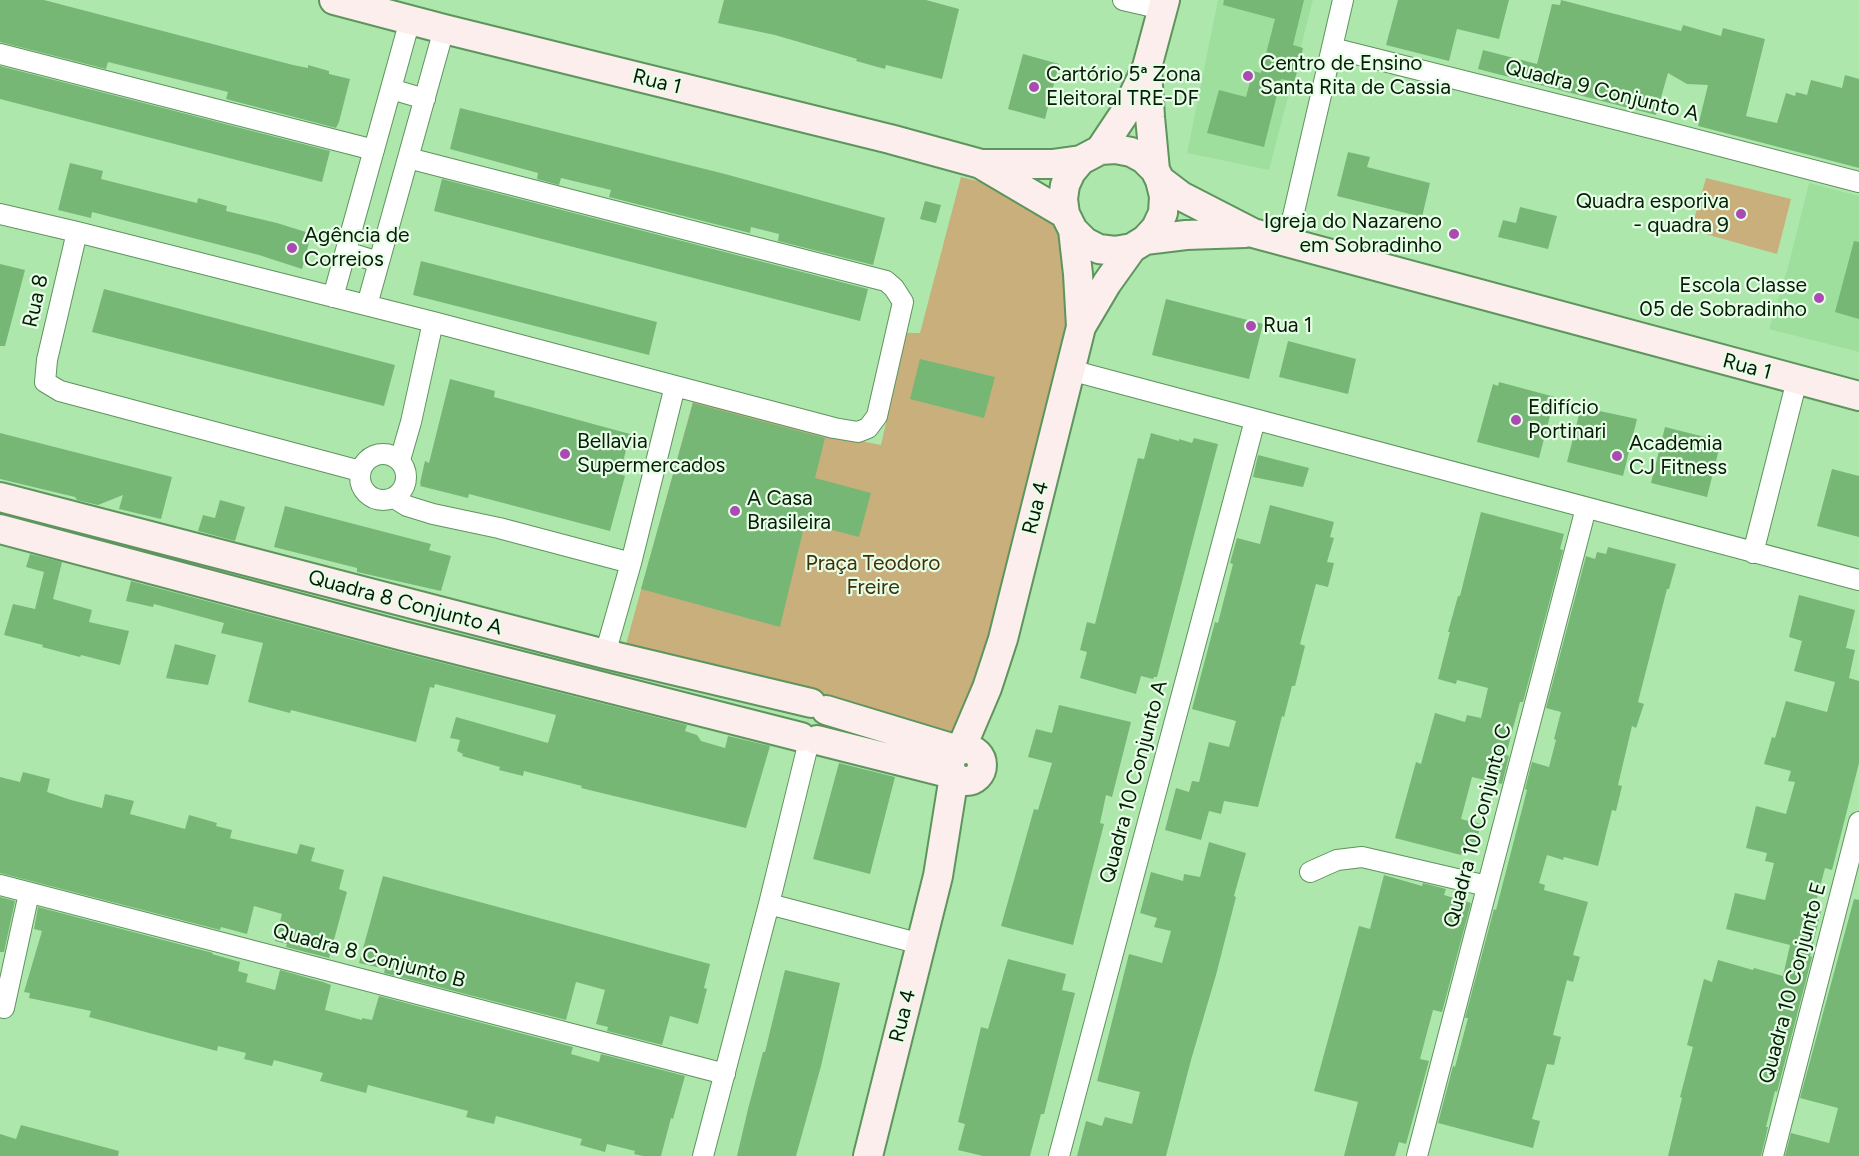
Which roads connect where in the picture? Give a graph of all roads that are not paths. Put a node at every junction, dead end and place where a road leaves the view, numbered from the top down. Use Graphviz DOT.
graph roads {
  1 [pos="334,0"];
  2 [pos="1123,0"];
  3 [pos="1343,0"];
  4 [pos="1164,5"];
  5 [pos="410,20"];
  6 [pos="444,29"];
  7 [pos="1332,48"];
  8 [pos="0,54"];
  9 [pos="1147,67"];
  10 [pos="391,89"];
  11 [pos="425,99"];
  12 [pos="374,150"];
  13 [pos="1091,155"];
  14 [pos="408,158"];
  15 [pos="981,164"];
  16 [pos="1158,175"];
  17 [pos="1859,182"];
  18 [pos="0,214"];
  19 [pos="1069,222"];
  20 [pos="77,231"];
  21 [pos="1253,233"];
  22 [pos="1287,242"];
  23 [pos="1138,244"];
  24 [pos="346,252"];
  25 [pos="379,262"];
  26 [pos="333,297"];
  27 [pos="367,306"];
  28 [pos="433,322"];
  29 [pos="1081,327"];
  30 [pos="1070,370"];
  31 [pos="1797,380"];
  32 [pos="675,386"];
  33 [pos="1859,396"];
  34 [pos="1255,420"];
  35 [pos="400,460"];
  36 [pos="360,471"];
  37 [pos="0,498"];
  38 [pos="394,498"];
  39 [pos="1586,508"];
  40 [pos="0,529"];
  41 [pos="1753,553"];
  42 [pos="631,563"];
  43 [pos="1859,580"];
  44 [pos="409,604"];
  45 [pos="447,614"];
  46 [pos="403,636"];
  47 [pos="440,646"];
  48 [pos="605,654"];
  49 [pos="819,707"];
  50 [pos="809,740"];
  51 [pos="962,764"];
  52 [pos="1859,822"];
  53 [pos="1310,872"];
  54 [pos="0,885"];
  55 [pos="1487,886"];
  56 [pos="29,893"];
  57 [pos="769,904"];
  58 [pos="921,944"];
  59 [pos="4,1008"];
  60 [pos="725,1074"];
  61 [pos="703,1156"];
  62 [pos="868,1156"];
  63 [pos="1059,1156"];
  64 [pos="1417,1156"];
  65 [pos="1773,1156"];
  1 -- 5 [label="street, Rua 1"];
  2 -- 4 [label="street"];
  3 -- 7 [label="street"];
  4 -- 9 [label="street"];
  5 -- 6 [label="street, Rua 1"];
  5 -- 10 [label="street"];
  6 -- 11 [label="street"];
  6 -- 15 [label="street, Rua 1"];
  7 -- 17 [label="street, Quadra 9 Conjunto A"];
  7 -- 22 [label="street"];
  8 -- 12 [label="street"];
  9 -- 13 [label="street"];
  9 -- 16 [label="street"];
  10 -- 11 [label="street"];
  10 -- 12 [label="street"];
  11 -- 14 [label="street"];
  12 -- 24 [label="street"];
  13 -- 15 [label="street"];
  13 -- 16 [label="street"];
  13 -- 19 [label="street"];
  14 -- 25 [label="street"];
  14 -- 32 [label="street"];
  15 -- 19 [label="street"];
  16 -- 21 [label="street"];
  16 -- 23 [label="street"];
  18 -- 20 [label="street"];
  19 -- 23 [label="street"];
  19 -- 29 [label="street"];
  20 -- 26 [label="street"];
  20 -- 36 [label="street, Rua 8"];
  21 -- 22 [label="street, Rua 1"];
  21 -- 23 [label="street"];
  22 -- 31 [label="street, Rua 1"];
  23 -- 29 [label="street"];
  24 -- 25 [label="street"];
  24 -- 26 [label="street"];
  25 -- 27 [label="street"];
  26 -- 27 [label="street"];
  27 -- 28 [label="street"];
  28 -- 32 [label="street"];
  28 -- 35 [label="street"];
  29 -- 30 [label="street, Rua 4"];
  30 -- 34 [label="street"];
  30 -- 51 [label="street, Rua 4"];
  31 -- 33 [label="street, Rua 1"];
  31 -- 41 [label="street"];
  32 -- 42 [label="street"];
  34 -- 39 [label="street"];
  34 -- 63 [label="street, Quadra 10 Conjunto A"];
  35 -- 36 [label="street"];
  35 -- 38 [label="street"];
  36 -- 38 [label="street"];
  37 -- 44 [label="street, Quadra 8 Conjunto A"];
  38 -- 42 [label="street"];
  39 -- 41 [label="street"];
  39 -- 55 [label="street, Quadra 10 Conjunto C"];
  40 -- 46 [label="street, Quadra 8 Conjunto A"];
  41 -- 43 [label="street"];
  42 -- 48 [label="street"];
  44 -- 45 [label="street, Quadra 8 Conjunto A"];
  44 -- 46 [label="street"];
  45 -- 47 [label="street"];
  45 -- 48 [label="street, Quadra 8 Conjunto A"];
  46 -- 47 [label="street, Quadra 8 Conjunto A"];
  47 -- 50 [label="street, Quadra 8 Conjunto A"];
  48 -- 49 [label="street, Quadra 8 Conjunto A"];
  49 -- 50 [label="street"];
  49 -- 51 [label="street, Quadra 8 Conjunto A"];
  50 -- 51 [label="street, Quadra 8 Conjunto A"];
  50 -- 57 [label="street"];
  51 -- 58 [label="street, Rua 4"];
  52 -- 65 [label="street, Quadra 10 Conjunto E"];
  53 -- 55 [label="street"];
  54 -- 56 [label="street, Quadra 8 Conjunto B"];
  55 -- 64 [label="street, Quadra 10 Conjunto C"];
  56 -- 59 [label="street"];
  56 -- 60 [label="street, Quadra 8 Conjunto B"];
  57 -- 58 [label="street"];
  57 -- 60 [label="street"];
  58 -- 62 [label="street, Rua 4"];
  60 -- 61 [label="street"];
}
